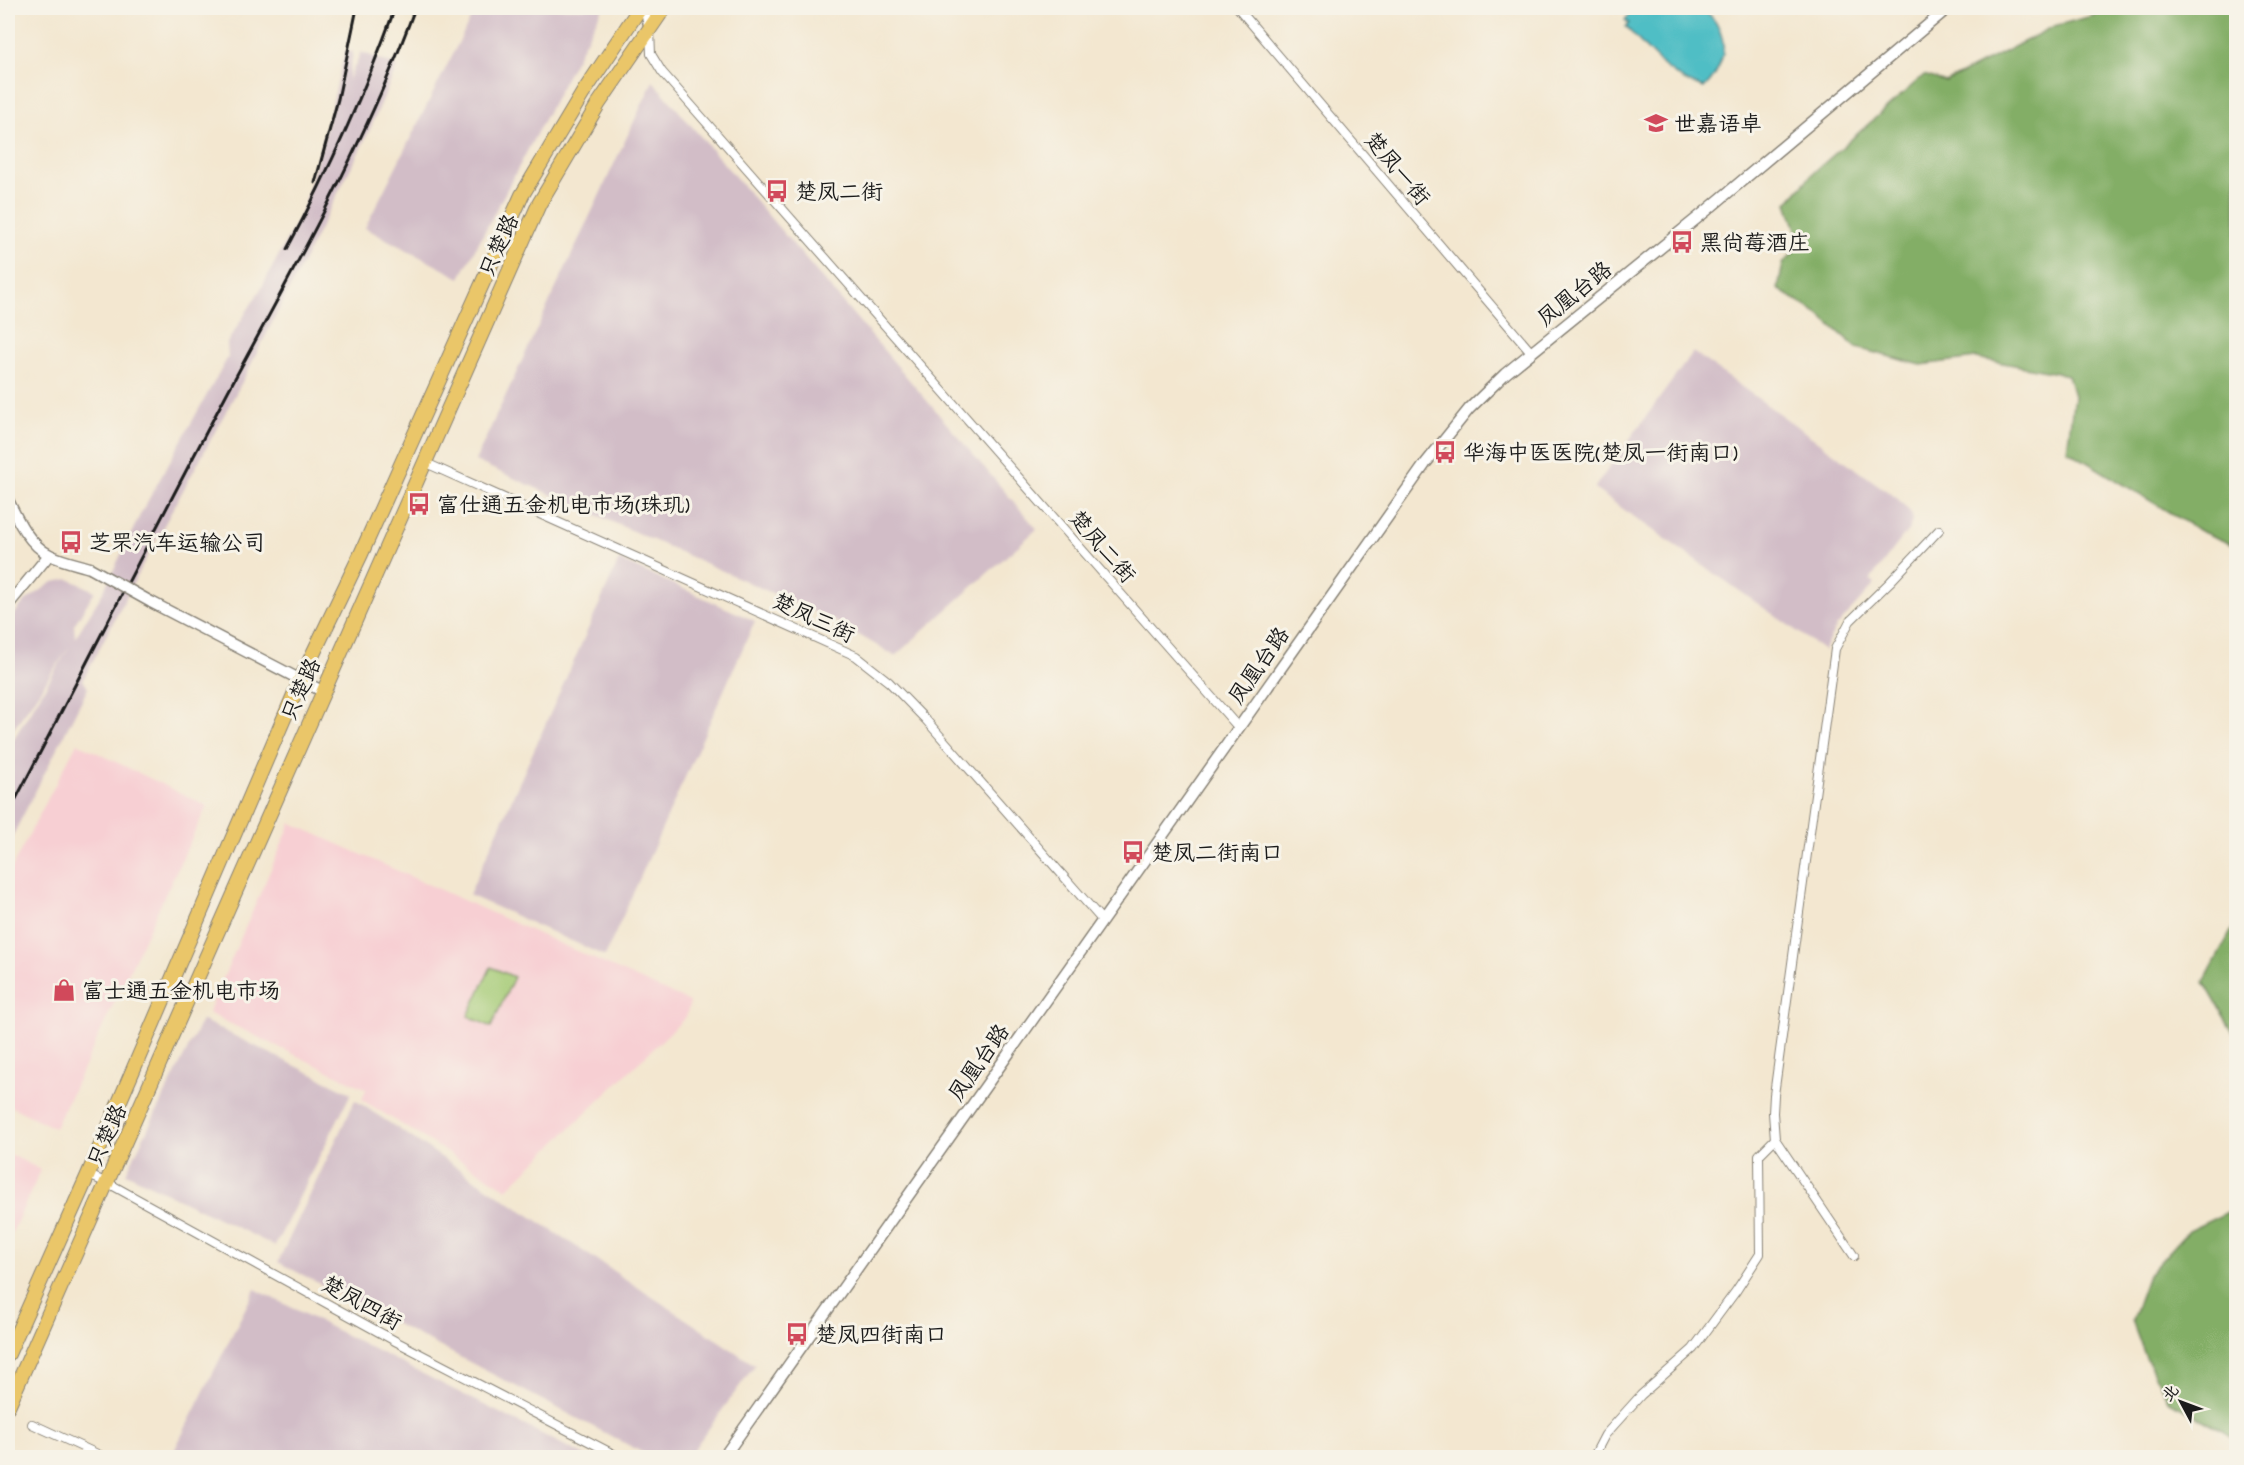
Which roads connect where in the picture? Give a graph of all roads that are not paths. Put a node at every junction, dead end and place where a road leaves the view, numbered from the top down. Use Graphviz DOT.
graph roads {
  1 [pos="640,8"];
  2 [pos="645,8"];
  3 [pos="664,8"];
  4 [pos="1238,8"];
  5 [pos="1948,8"];
  6 [pos="650,29"];
  7 [pos="1531,352"];
  8 [pos="426,464"];
  9 [pos="8,500"];
  10 [pos="1939,530"];
  11 [pos="49,555"];
  12 [pos="8,605"];
  13 [pos="300,681"];
  14 [pos="322,691"];
  15 [pos="1238,727"];
  16 [pos="1102,920"];
  17 [pos="1775,1139"];
  18 [pos="87,1174"];
  19 [pos="108,1183"];
  20 [pos="1854,1256"];
  21 [pos="8,1354"];
  22 [pos="8,1406"];
  23 [pos="32,1424"];
  24 [pos="106,1458"];
  25 [pos="621,1458"];
  26 [pos="723,1458"];
  27 [pos="1593,1458"];
  1 -- 13 [label="main road, 只楚路"];
  2 -- 6 [label="street"];
  3 -- 6 [label="main road, 只楚路"];
  4 -- 7 [label="street, 楚凤一街"];
  5 -- 7 [label="street, 凤凰台路"];
  6 -- 8 [label="main road, 只楚路"];
  6 -- 15 [label="street, 楚凤二街"];
  7 -- 15 [label="street, 凤凰台路"];
  8 -- 14 [label="main road, 只楚路"];
  8 -- 16 [label="street, 楚凤三街"];
  9 -- 11 [label="street"];
  10 -- 17 [label="street"];
  11 -- 12 [label="street"];
  11 -- 13 [label="street, bridge"];
  13 -- 14 [label="street"];
  13 -- 18 [label="main road, 只楚路"];
  14 -- 19 [label="main road, 只楚路"];
  15 -- 16 [label="street, 凤凰台路"];
  16 -- 26 [label="street, 凤凰台路"];
  17 -- 20 [label="street"];
  17 -- 27 [label="street"];
  18 -- 19 [label="street, 楚凤四街"];
  18 -- 21 [label="main road, 只楚路"];
  19 -- 22 [label="main road, 只楚路"];
  19 -- 25 [label="street, 楚凤四街"];
  23 -- 24 [label="street"];
}
